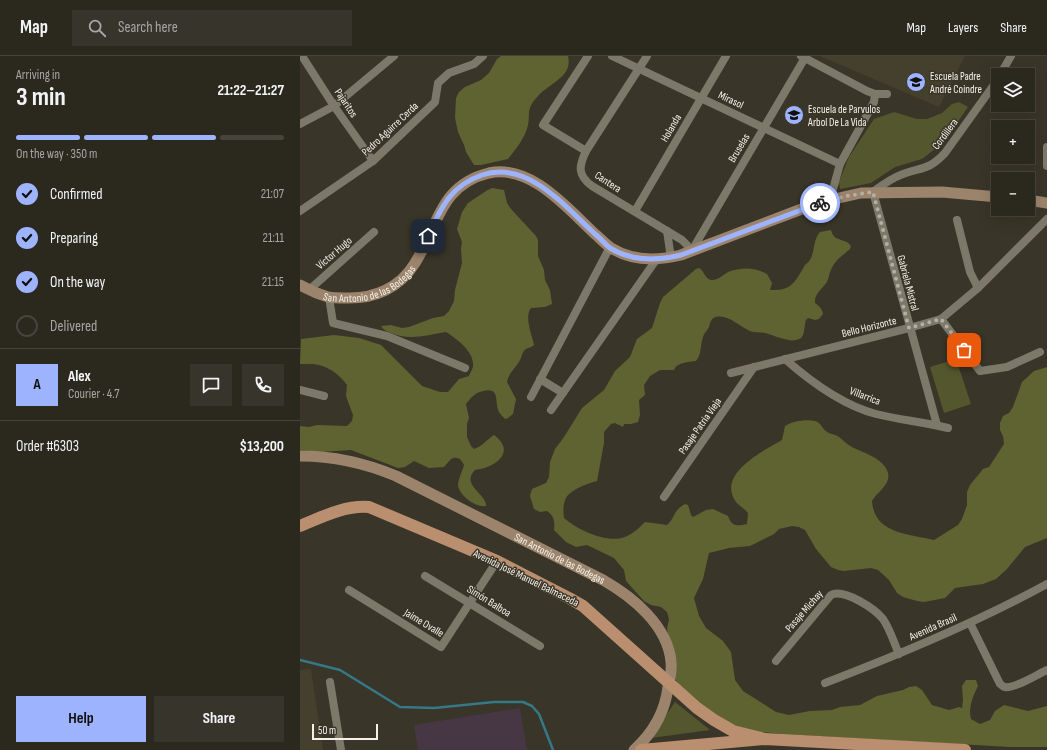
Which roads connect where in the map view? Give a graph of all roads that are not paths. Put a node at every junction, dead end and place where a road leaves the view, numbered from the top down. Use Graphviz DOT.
graph roads {
  1 [pos="302,56"];
  2 [pos="394,56"];
  3 [pos="483,56"];
  4 [pos="588,56"];
  5 [pos="612,56"];
  6 [pos="648,56"];
  7 [pos="726,56"];
  8 [pos="1011,56"];
  9 [pos="804,57"];
  10 [pos="1004,68"];
  11 [pos="639,69"];
  12 [pos="991,89"];
  13 [pos="875,94"];
  14 [pos="887,94"];
  15 [pos="701,99"];
  16 [pos="334,106"];
  17 [pos="300,124"];
  18 [pos="764,128"];
  19 [pos="1047,148"];
  20 [pos="586,151"];
  21 [pos="373,161"];
  22 [pos="840,164"];
  23 [pos="1047,166"];
  24 [pos="873,192"];
  25 [pos="991,196"];
  26 [pos="830,200"];
  27 [pos="1035,201"];
  28 [pos="1047,204"];
  29 [pos="300,211"];
  30 [pos="635,211"];
  31 [pos="1047,219"];
  32 [pos="957,220"];
  33 [pos="667,231"];
  34 [pos="374,232"];
  35 [pos="610,247"];
  36 [pos="691,252"];
  37 [pos="671,258"];
  38 [pos="656,260"];
  39 [pos="305,287"];
  40 [pos="978,288"];
  41 [pos="329,297"];
  42 [pos="941,319"];
  43 [pos="909,328"];
  44 [pos="1040,352"];
  45 [pos="785,359"];
  46 [pos="754,367"];
  47 [pos="465,368"];
  48 [pos="731,373"];
  49 [pos="540,379"];
  50 [pos="300,390"];
  51 [pos="563,392"];
  52 [pos="324,396"];
  53 [pos="531,397"];
  54 [pos="551,410"];
  55 [pos="937,425"];
  56 [pos="948,428"];
  57 [pos="300,456"];
  58 [pos="664,497"];
  59 [pos="300,526"];
  60 [pos="497,562"];
  61 [pos="426,576"];
  62 [pos="1047,584"];
  63 [pos="349,590"];
  64 [pos="470,602"];
  65 [pos="970,623"];
  66 [pos="540,646"];
  67 [pos="899,654"];
  68 [pos="776,660"];
  69 [pos="1047,670"];
  70 [pos="330,682"];
  71 [pos="669,683"];
  72 [pos="825,683"];
  73 [pos="764,739"];
  74 [pos="675,749"];
  75 [pos="341,750"];
  76 [pos="634,750"];
  77 [pos="641,750"];
  78 [pos="965,750"];
  1 -- 16 [label="street, Pajaritos"];
  2 -- 16 [label="street"];
  3 -- 21 [label="street, Pedro Aguirre Cerda"];
  4 -- 20 [label="street"];
  5 -- 11 [label="street, Mirasol"];
  6 -- 11 [label="street, Cantera"];
  7 -- 15 [label="street, Holanda"];
  8 -- 10 [label="street"];
  9 -- 13 [label="street"];
  9 -- 18 [label="street, Bruselas"];
  11 -- 15 [label="street, Mirasol"];
  11 -- 20 [label="street, Cantera"];
  12 -- 24 [label="street, Cordillera"];
  13 -- 14 [label="street"];
  13 -- 22 [label="street"];
  15 -- 18 [label="street, Mirasol"];
  15 -- 30 [label="street, Holanda"];
  16 -- 17 [label="street"];
  16 -- 21 [label="street, Pajaritos"];
  18 -- 22 [label="street, Mirasol"];
  18 -- 36 [label="street, Bruselas"];
  19 -- 23 [label="street"];
  20 -- 30 [label="street, Cantera"];
  21 -- 29 [label="street, Pedro Aguirre Cerda"];
  22 -- 26 [label="street"];
  24 -- 25 [label="street, San Antonio de las Bodegas"];
  24 -- 26 [label="street, San Antonio de las Bodegas"];
  24 -- 43 [label="street, Gabriela Mistral"];
  26 -- 36 [label="street, San Antonio de las Bodegas"];
  27 -- 28 [label="street"];
  30 -- 33 [label="street, Cantera"];
  31 -- 40 [label="street, Bello Horizonte"];
  32 -- 40 [label="street"];
  33 -- 36 [label="street, Cantera"];
  33 -- 37 [label="street"];
  34 -- 39 [label="street, Víctor Hugo"];
  35 -- 38 [label="street, San Antonio de las Bodegas"];
  35 -- 41 [label="street, San Antonio de las Bodegas"];
  35 -- 49 [label="street"];
  36 -- 37 [label="street, San Antonio de las Bodegas"];
  37 -- 38 [label="street, San Antonio de las Bodegas"];
  38 -- 51 [label="street"];
  39 -- 41 [label="street, San Antonio de las Bodegas"];
  40 -- 42 [label="street, Bello Horizonte"];
  41 -- 47 [label="street"];
  42 -- 43 [label="street, Bello Horizonte"];
  42 -- 44 [label="street"];
  43 -- 45 [label="street, Bello Horizonte"];
  43 -- 55 [label="street, Gabriela Mistral"];
  45 -- 46 [label="street, Bello Horizonte"];
  45 -- 55 [label="street, Villarrica"];
  46 -- 48 [label="street, Bello Horizonte"];
  46 -- 58 [label="street, Pasaje Patria Vieja"];
  49 -- 51 [label="street"];
  49 -- 53 [label="street"];
  50 -- 52 [label="street"];
  51 -- 54 [label="street"];
  55 -- 56 [label="street, Villarrica"];
  57 -- 71 [label="street, San Antonio de las Bodegas"];
  59 -- 60 [label="main road, Avenida José Manuel Balmaceda"];
  60 -- 64 [label="street, Jaime Ovalle"];
  60 -- 71 [label="main road, Avenida José Manuel Balmaceda"];
  61 -- 64 [label="street, Simón Balboa"];
  62 -- 65 [label="street, Avenida Brasil"];
  63 -- 64 [label="street, Jaime Ovalle"];
  64 -- 66 [label="street, Simón Balboa"];
  65 -- 67 [label="street, Avenida Brasil"];
  65 -- 69 [label="street"];
  67 -- 68 [label="street, Pasaje Michay"];
  67 -- 72 [label="street, Avenida Brasil"];
  70 -- 75 [label="street"];
  71 -- 73 [label="main road, Avenida José Manuel Balmaceda"];
  71 -- 76 [label="street, San Antonio de las Bodegas"];
  73 -- 74 [label="main road"];
  73 -- 78 [label="main road"];
  74 -- 77 [label="main road"];
}
